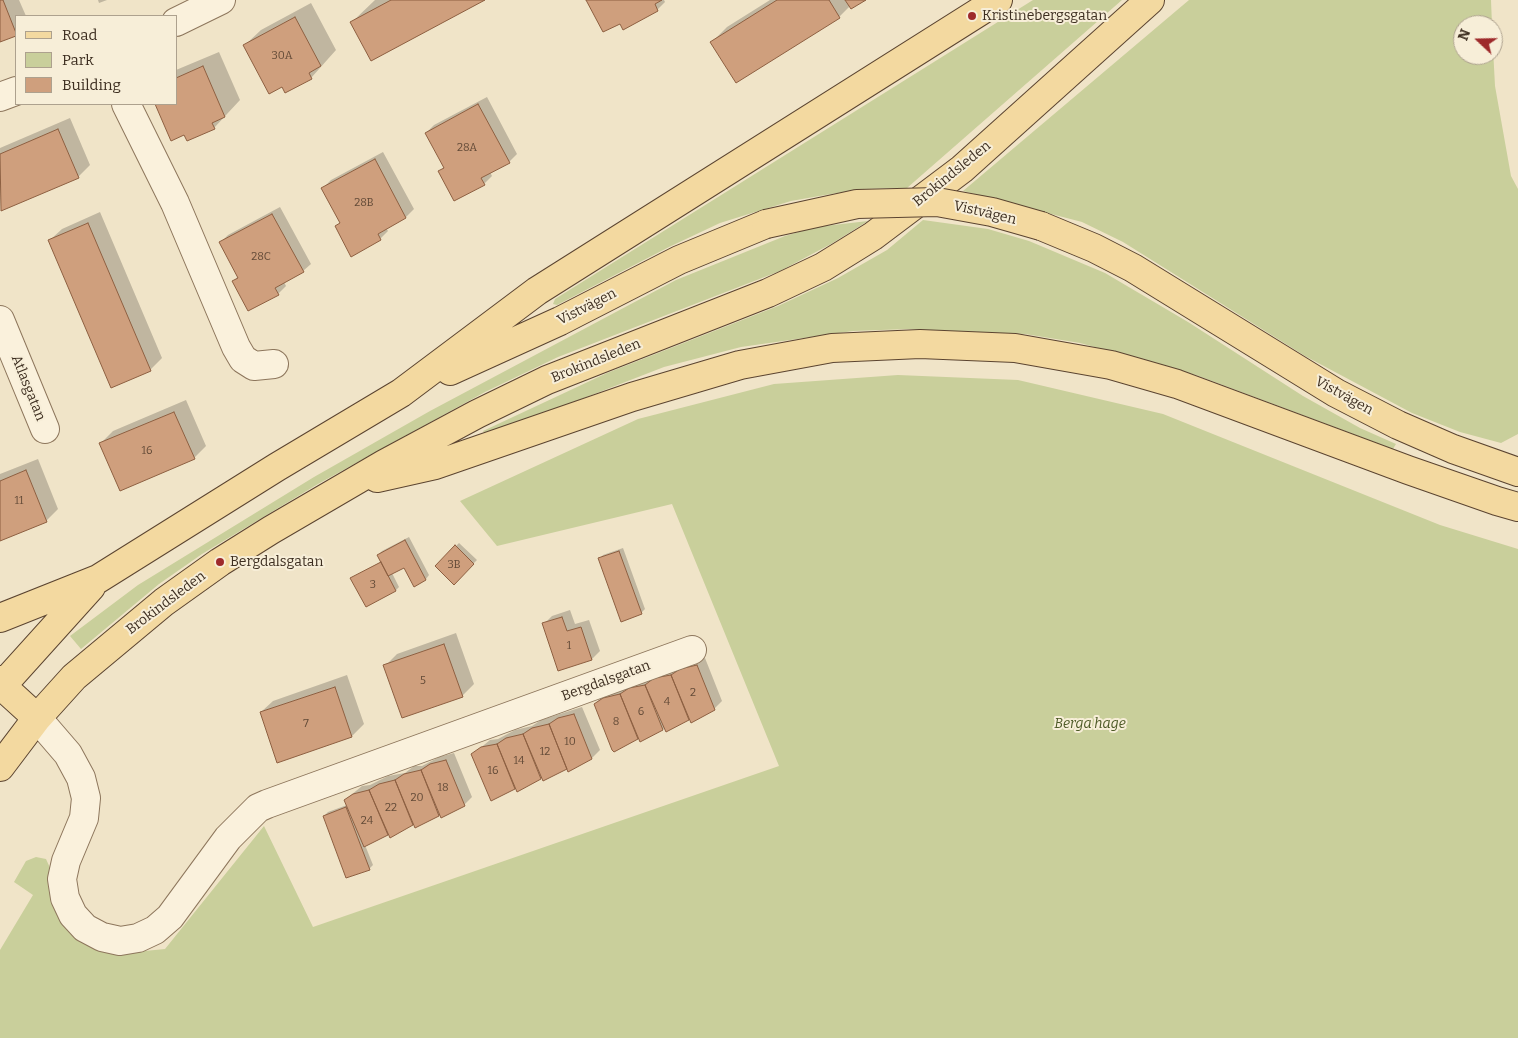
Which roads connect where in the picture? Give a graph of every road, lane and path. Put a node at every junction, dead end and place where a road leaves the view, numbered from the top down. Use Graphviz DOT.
graph roads {
  1 [pos="221,0"];
  2 [pos="998,0"];
  3 [pos="1150,0"];
  4 [pos="178,21"];
  5 [pos="15,91"];
  6 [pos="0,98"];
  7 [pos="126,105"];
  8 [pos="0,320"];
  9 [pos="274,364"];
  10 [pos="401,393"];
  11 [pos="45,429"];
  12 [pos="1518,472"];
  13 [pos="349,484"];
  14 [pos="1518,507"];
  15 [pos="98,579"];
  16 [pos="0,618"];
  17 [pos="692,650"];
  18 [pos="0,685"];
  19 [pos="37,718"];
  20 [pos="0,767"];
  1 -- 4 [label="street"];
  2 -- 10 [label="main road"];
  3 -- 13 [label="main road, Brokindsleden"];
  5 -- 6 [label="street"];
  7 -- 9 [label="street"];
  8 -- 11 [label="street, Atlasgatan"];
  10 -- 12 [label="main road, Vistvägen, bridge"];
  10 -- 15 [label="main road"];
  13 -- 14 [label="main road"];
  13 -- 19 [label="main road, Brokindsleden"];
  15 -- 16 [label="main road"];
  15 -- 18 [label="main road"];
  17 -- 19 [label="street, Bergdalsgatan"];
  18 -- 19 [label="main road"];
  19 -- 20 [label="main road, Brokindsleden"];
}
